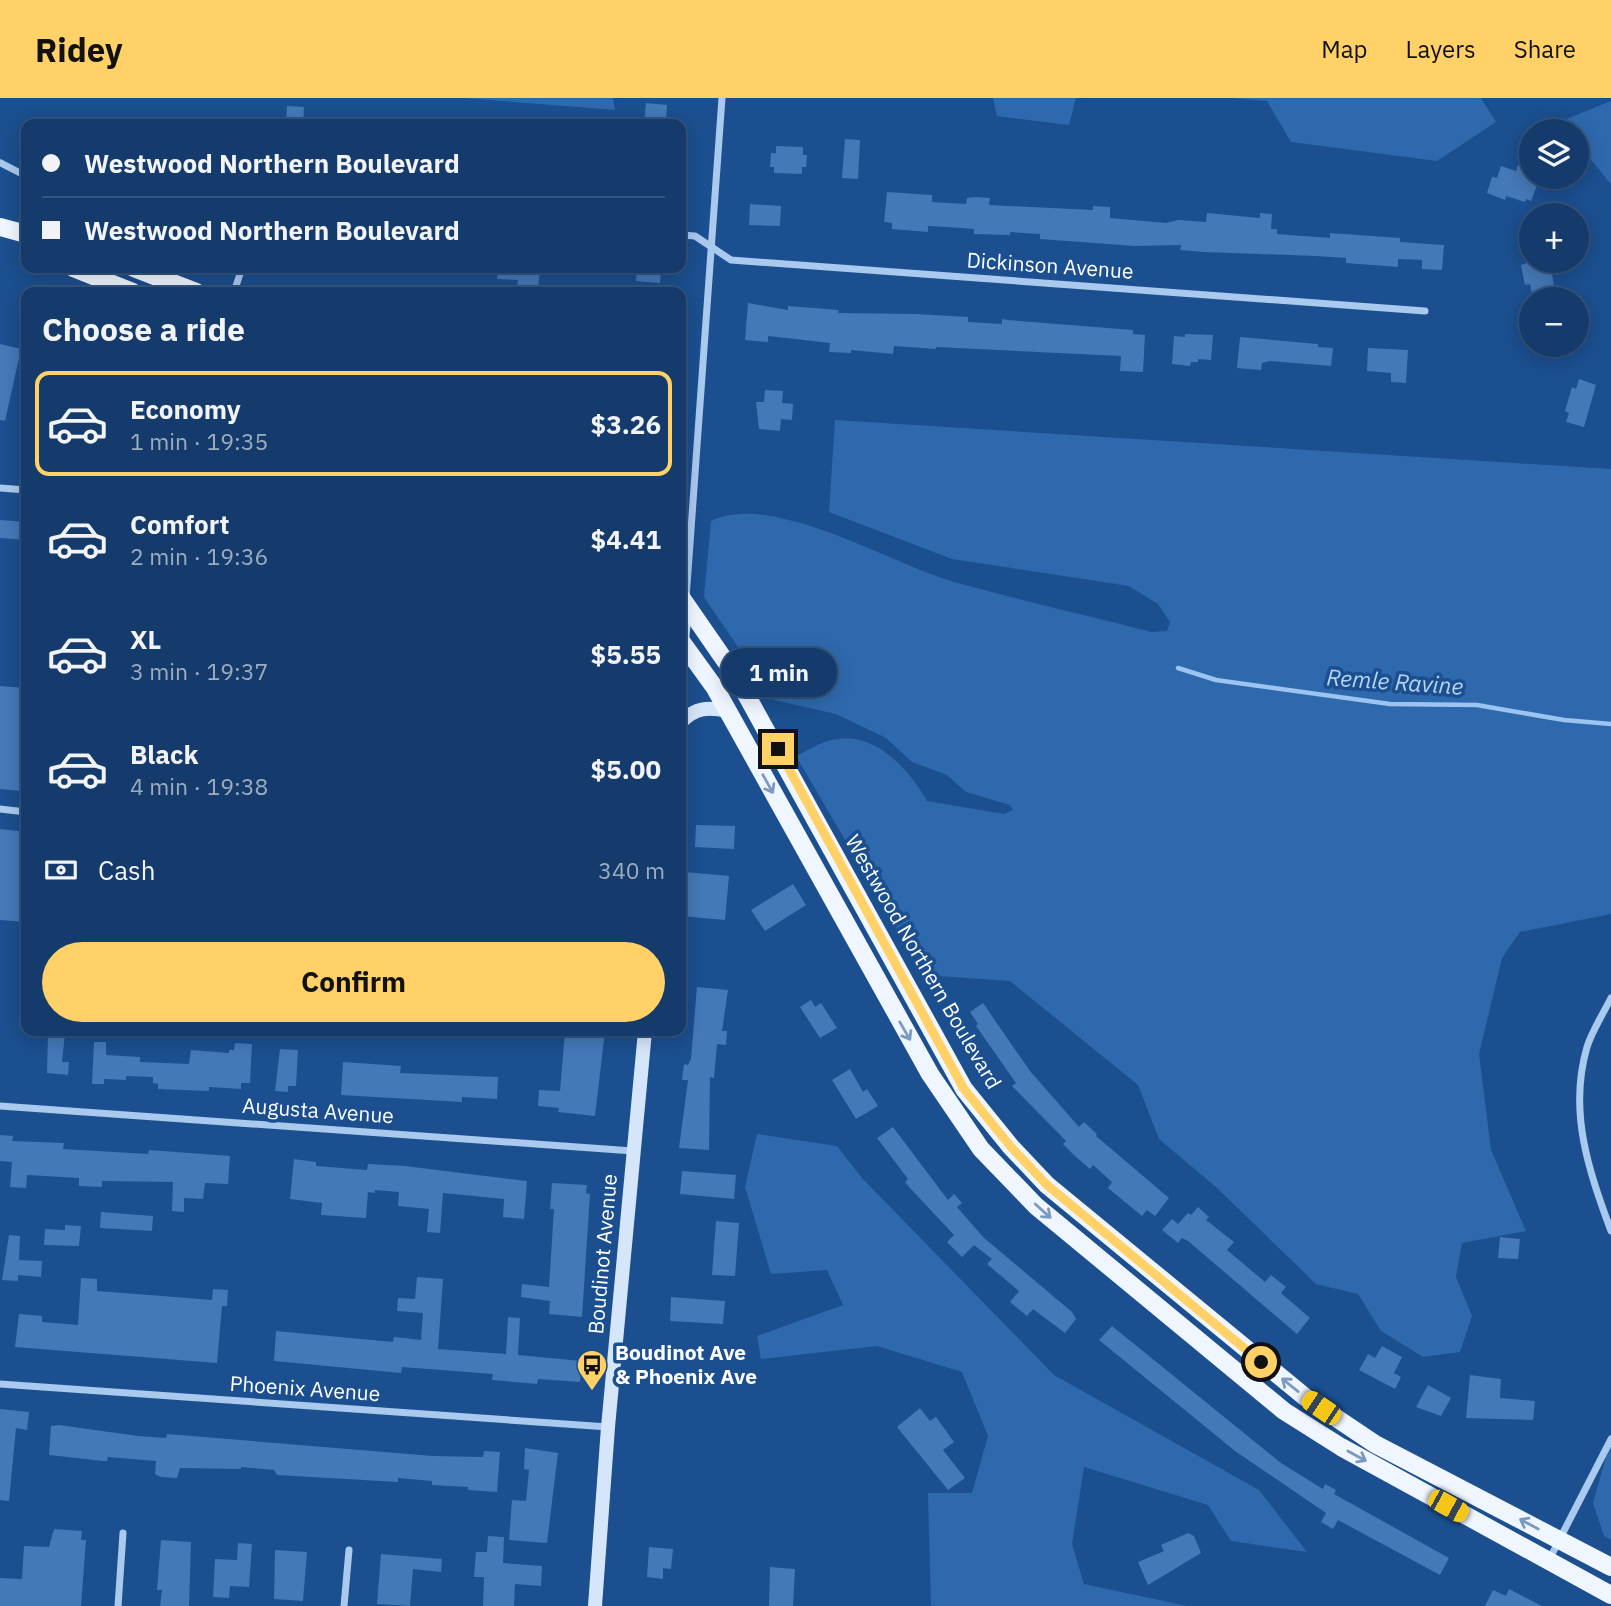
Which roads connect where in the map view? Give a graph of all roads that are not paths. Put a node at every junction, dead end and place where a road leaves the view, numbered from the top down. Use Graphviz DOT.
graph roads {
  1 [pos="722,98"];
  2 [pos="1,163"];
  3 [pos="21,173"];
  4 [pos="0,227"];
  5 [pos="21,235"];
  6 [pos="686,235"];
  7 [pos="711,246"];
  8 [pos="86,273"];
  9 [pos="147,273"];
  10 [pos="120,287"];
  11 [pos="183,287"];
  12 [pos="1424,311"];
  13 [pos="0,488"];
  14 [pos="21,490"];
  15 [pos="686,562"];
  16 [pos="686,604"];
  17 [pos="686,649"];
  18 [pos="728,711"];
  19 [pos="686,718"];
  20 [pos="0,809"];
  21 [pos="21,811"];
  22 [pos="893,961"];
  23 [pos="871,972"];
  24 [pos="1611,998"];
  25 [pos="645,1036"];
  26 [pos="0,1106"];
  27 [pos="634,1150"];
  28 [pos="1611,1231"];
  29 [pos="0,1384"];
  30 [pos="608,1427"];
  31 [pos="1611,1439"];
  32 [pos="122,1533"];
  33 [pos="1559,1539"];
  34 [pos="349,1550"];
  35 [pos="1548,1561"];
  36 [pos="1611,1567"];
  37 [pos="1611,1595"];
  38 [pos="118,1606"];
  39 [pos="344,1606"];
  40 [pos="595,1606"];
  1 -- 7 [label="street"];
  2 -- 3 [label="street"];
  4 -- 5 [label="main road"];
  6 -- 7 [label="street, Dickinson Avenue"];
  7 -- 12 [label="street, Dickinson Avenue"];
  7 -- 15 [label="street"];
  8 -- 10 [label="main road"];
  9 -- 11 [label="main road"];
  13 -- 14 [label="street"];
  16 -- 22 [label="main road, Westwood Northern Boulevard"];
  17 -- 18 [label="main road"];
  18 -- 19 [label="street"];
  18 -- 23 [label="main road, one-way"];
  20 -- 21 [label="street"];
  22 -- 23 [label="main road"];
  33 -- 22 [label="main road, Westwood Northern Boulevard, one-way"];
  23 -- 35 [label="main road, one-way"];
  24 -- 28 [label="street"];
  25 -- 27 [label="street, Boudinot Avenue"];
  26 -- 27 [label="street, Augusta Avenue"];
  27 -- 30 [label="street, Boudinot Avenue"];
  29 -- 30 [label="street, Phoenix Avenue"];
  30 -- 40 [label="street, Boudinot Avenue"];
  31 -- 33 [label="street"];
  32 -- 38 [label="street"];
  33 -- 35 [label="street"];
  33 -- 36 [label="main road, Westwood Northern Boulevard"];
  34 -- 39 [label="street"];
  35 -- 37 [label="main road"];
}
